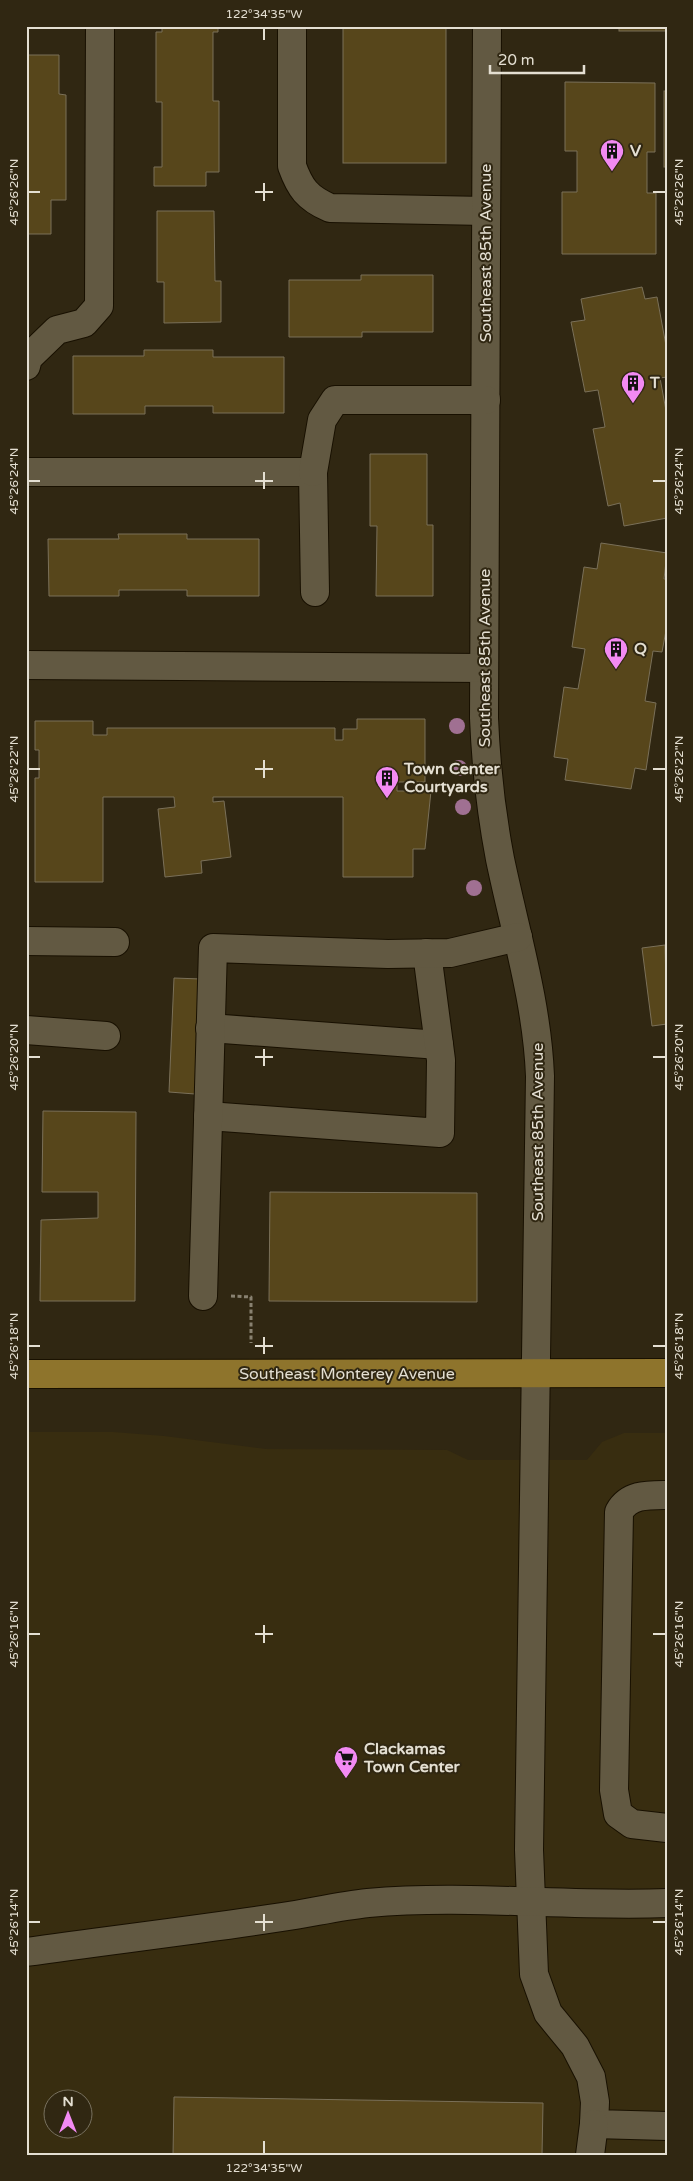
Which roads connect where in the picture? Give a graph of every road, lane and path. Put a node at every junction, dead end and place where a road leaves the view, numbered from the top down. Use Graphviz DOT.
graph roads {
  1 [pos="100,26"];
  2 [pos="292,26"];
  3 [pos="487,26"];
  4 [pos="486,211"];
  5 [pos="26,366"];
  6 [pos="486,400"];
  7 [pos="26,472"];
  8 [pos="313,472"];
  9 [pos="315,592"];
  10 [pos="26,665"];
  11 [pos="484,668"];
  12 [pos="518,937"];
  13 [pos="26,940"];
  14 [pos="115,942"];
  15 [pos="428,954"];
  16 [pos="210,1028"];
  17 [pos="26,1030"];
  18 [pos="106,1036"];
  19 [pos="439,1045"];
  20 [pos="208,1116"];
  21 [pos="204,1296"];
  22 [pos="667,1373"];
  23 [pos="26,1374"];
  24 [pos="251,1374"];
  25 [pos="537,1374"];
  26 [pos="667,1496"];
  27 [pos="667,1828"];
  28 [pos="532,1901"];
  29 [pos="667,1903"];
  30 [pos="26,1952"];
  31 [pos="594,2124"];
  32 [pos="667,2126"];
  33 [pos="590,2155"];
  1 -- 5 [label="street"];
  2 -- 4 [label="street"];
  3 -- 4 [label="street, Southeast 85th Avenue"];
  4 -- 6 [label="street, Southeast 85th Avenue"];
  6 -- 8 [label="street"];
  6 -- 11 [label="street, Southeast 85th Avenue"];
  7 -- 8 [label="street"];
  8 -- 9 [label="street"];
  10 -- 11 [label="street"];
  11 -- 12 [label="street, Southeast 85th Avenue"];
  12 -- 15 [label="street"];
  12 -- 25 [label="street, Southeast 85th Avenue"];
  13 -- 14 [label="street"];
  15 -- 16 [label="street"];
  15 -- 19 [label="street"];
  16 -- 19 [label="street"];
  16 -- 20 [label="street"];
  17 -- 18 [label="street"];
  19 -- 20 [label="street"];
  20 -- 21 [label="street"];
  21 -- 24 [label="path"];
  22 -- 25 [label="main road, Southeast Monterey Avenue"];
  23 -- 24 [label="main road, Southeast Monterey Avenue"];
  24 -- 25 [label="main road, Southeast Monterey Avenue"];
  25 -- 28 [label="street"];
  26 -- 27 [label="street"];
  28 -- 29 [label="street"];
  28 -- 30 [label="street"];
  28 -- 31 [label="street"];
  31 -- 32 [label="street"];
  31 -- 33 [label="street"];
}
